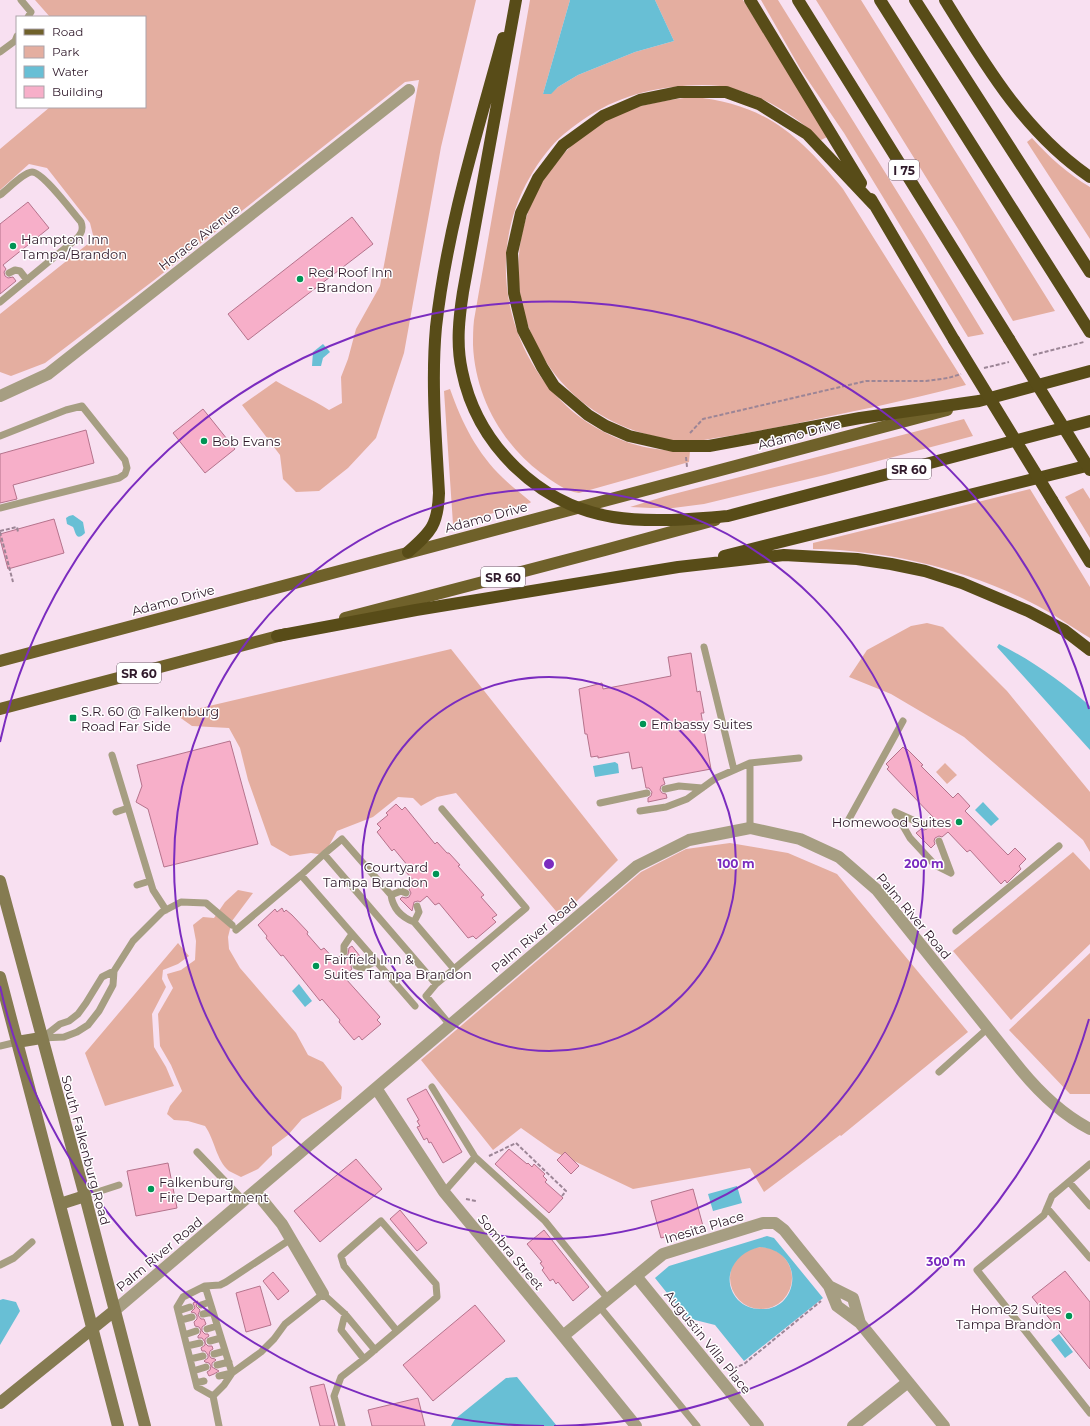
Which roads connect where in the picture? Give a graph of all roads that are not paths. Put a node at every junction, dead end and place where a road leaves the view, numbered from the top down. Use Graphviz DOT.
graph roads {
  1 [pos="21,0"];
  2 [pos="513,0"];
  3 [pos="516,0"];
  4 [pos="750,0"];
  5 [pos="798,0"];
  6 [pos="880,0"];
  7 [pos="915,0"];
  8 [pos="945,0"];
  9 [pos="29,16"];
  10 [pos="16,37"];
  11 [pos="0,52"];
  12 [pos="409,90"];
  13 [pos="1090,177"];
  14 [pos="0,196"];
  15 [pos="874,205"];
  16 [pos="1090,272"];
  17 [pos="10,273"];
  18 [pos="27,280"];
  19 [pos="0,302"];
  20 [pos="1090,332"];
  21 [pos="1090,371"];
  22 [pos="0,396"];
  23 [pos="979,401"];
  24 [pos="1090,421"];
  25 [pos="0,436"];
  26 [pos="1090,465"];
  27 [pos="1090,470"];
  28 [pos="0,508"];
  29 [pos="577,508"];
  30 [pos="728,516"];
  31 [pos="408,552"];
  32 [pos="1090,562"];
  33 [pos="678,567"];
  34 [pos="277,636"];
  35 [pos="704,647"];
  36 [pos="1090,650"];
  37 [pos="0,661"];
  38 [pos="0,709"];
  39 [pos="903,721"];
  40 [pos="112,755"];
  41 [pos="799,758"];
  42 [pos="750,763"];
  43 [pos="734,770"];
  44 [pos="702,788"];
  45 [pos="665,789"];
  46 [pos="647,793"];
  47 [pos="600,803"];
  48 [pos="128,808"];
  49 [pos="442,809"];
  50 [pos="640,811"];
  51 [pos="116,812"];
  52 [pos="848,819"];
  53 [pos="924,826"];
  54 [pos="750,828"];
  55 [pos="939,840"];
  56 [pos="1059,846"];
  57 [pos="324,854"];
  58 [pos="300,875"];
  59 [pos="0,881"];
  60 [pos="150,881"];
  61 [pos="137,885"];
  62 [pos="406,893"];
  63 [pos="391,895"];
  64 [pos="417,906"];
  65 [pos="166,910"];
  66 [pos="414,922"];
  67 [pos="956,931"];
  68 [pos="352,934"];
  69 [pos="344,952"];
  70 [pos="376,962"];
  71 [pos="356,966"];
  72 [pos="454,969"];
  73 [pos="114,971"];
  74 [pos="0,976"];
  75 [pos="436,984"];
  76 [pos="415,1006"];
  77 [pos="450,1025"];
  78 [pos="987,1029"];
  79 [pos="42,1038"];
  80 [pos="17,1042"];
  81 [pos="0,1046"];
  82 [pos="939,1072"];
  83 [pos="432,1087"];
  84 [pos="376,1088"];
  85 [pos="1090,1129"];
  86 [pos="197,1152"];
  87 [pos="476,1159"];
  88 [pos="1090,1164"];
  89 [pos="1069,1182"];
  90 [pos="119,1185"];
  91 [pos="256,1191"];
  92 [pos="444,1192"];
  93 [pos="85,1196"];
  94 [pos="244,1201"];
  95 [pos="60,1204"];
  96 [pos="1090,1206"];
  97 [pos="1047,1208"];
  98 [pos="291,1239"];
  99 [pos="32,1242"];
  100 [pos="1090,1258"];
  101 [pos="0,1265"];
  102 [pos="636,1276"];
  103 [pos="205,1286"];
  104 [pos="323,1294"];
  105 [pos="210,1302"];
  106 [pos="604,1303"];
  107 [pos="201,1305"];
  108 [pos="190,1307"];
  109 [pos="114,1311"];
  110 [pos="178,1311"];
  111 [pos="213,1312"];
  112 [pos="203,1314"];
  113 [pos="345,1314"];
  114 [pos="192,1317"];
  115 [pos="181,1320"];
  116 [pos="217,1326"];
  117 [pos="92,1328"];
  118 [pos="207,1329"];
  119 [pos="196,1331"];
  120 [pos="397,1331"];
  121 [pos="184,1335"];
  122 [pos="563,1336"];
  123 [pos="221,1338"];
  124 [pos="210,1340"];
  125 [pos="200,1343"];
  126 [pos="187,1346"];
  127 [pos="375,1350"];
  128 [pos="225,1351"];
  129 [pos="214,1354"];
  130 [pos="203,1356"];
  131 [pos="190,1359"];
  132 [pos="364,1359"];
  133 [pos="229,1362"];
  134 [pos="217,1365"];
  135 [pos="206,1367"];
  136 [pos="193,1371"];
  137 [pos="232,1373"];
  138 [pos="219,1376"];
  139 [pos="204,1381"];
  140 [pos="908,1382"];
  141 [pos="196,1383"];
  142 [pos="213,1396"];
  143 [pos="0,1403"];
  144 [pos="1090,1413"];
  145 [pos="118,1426"];
  146 [pos="145,1426"];
  147 [pos="219,1426"];
  148 [pos="342,1426"];
  149 [pos="636,1426"];
  150 [pos="697,1426"];
  151 [pos="758,1426"];
  152 [pos="853,1426"];
  153 [pos="944,1426"];
  1 -- 9 [label="lane"];
  2 -- 31 [label="highway"];
  3 -- 29 [label="highway"];
  4 -- 15 [label="highway"];
  5 -- 27 [label="highway, I 75, bridge"];
  6 -- 20 [label="highway"];
  7 -- 16 [label="highway"];
  8 -- 13 [label="highway"];
  10 -- 11 [label="lane"];
  12 -- 22 [label="street, Horace Avenue"];
  14 -- 18 [label="lane"];
  15 -- 23 [label="highway"];
  15 -- 32 [label="highway, bridge"];
  17 -- 18 [label="lane"];
  18 -- 19 [label="lane"];
  21 -- 23 [label="highway"];
  23 -- 29 [label="main road, Adamo Drive"];
  24 -- 30 [label="highway, SR 60"];
  25 -- 28 [label="lane"];
  26 -- 33 [label="highway"];
  29 -- 30 [label="highway"];
  29 -- 31 [label="main road, Adamo Drive"];
  30 -- 34 [label="main road, SR 60"];
  31 -- 37 [label="main road, Adamo Drive"];
  33 -- 34 [label="highway"];
  33 -- 36 [label="highway"];
  34 -- 38 [label="main road, SR 60"];
  35 -- 43 [label="lane"];
  39 -- 52 [label="lane"];
  40 -- 48 [label="lane"];
  41 -- 42 [label="lane"];
  42 -- 43 [label="lane"];
  42 -- 54 [label="lane"];
  43 -- 44 [label="lane"];
  44 -- 45 [label="lane"];
  44 -- 50 [label="lane"];
  46 -- 47 [label="lane"];
  48 -- 51 [label="lane"];
  48 -- 60 [label="lane"];
  49 -- 72 [label="lane"];
  53 -- 55 [label="lane"];
  54 -- 77 [label="street, Palm River Road"];
  54 -- 78 [label="street, Palm River Road"];
  56 -- 67 [label="lane"];
  57 -- 58 [label="lane"];
  57 -- 63 [label="lane"];
  57 -- 75 [label="lane"];
  58 -- 65 [label="lane"];
  58 -- 68 [label="lane"];
  59 -- 79 [label="street, South Falkenburg Road"];
  60 -- 61 [label="lane"];
  60 -- 65 [label="lane"];
  62 -- 63 [label="lane"];
  63 -- 66 [label="lane"];
  64 -- 66 [label="lane"];
  65 -- 73 [label="lane"];
  66 -- 72 [label="lane"];
  68 -- 69 [label="lane"];
  68 -- 70 [label="lane"];
  70 -- 71 [label="lane"];
  70 -- 76 [label="lane"];
  72 -- 75 [label="lane"];
  73 -- 79 [label="lane"];
  73 -- 79 [label="lane"];
  74 -- 80 [label="street"];
  75 -- 77 [label="lane"];
  77 -- 84 [label="street, Palm River Road"];
  78 -- 82 [label="lane"];
  78 -- 85 [label="street, Palm River Road"];
  79 -- 80 [label="street"];
  79 -- 93 [label="street, South Falkenburg Road"];
  80 -- 81 [label="lane"];
  80 -- 95 [label="street"];
  83 -- 87 [label="lane"];
  84 -- 91 [label="street, Palm River Road"];
  84 -- 92 [label="street, Sombra Street"];
  86 -- 94 [label="lane"];
  87 -- 92 [label="lane"];
  87 -- 106 [label="lane"];
  88 -- 89 [label="lane"];
  89 -- 96 [label="lane"];
  89 -- 97 [label="lane"];
  90 -- 93 [label="lane"];
  91 -- 94 [label="street, Palm River Road"];
  91 -- 98 [label="street"];
  92 -- 122 [label="street, Sombra Street"];
  93 -- 95 [label="street"];
  93 -- 109 [label="street, South Falkenburg Road"];
  94 -- 109 [label="street, Palm River Road"];
  95 -- 117 [label="street"];
  97 -- 100 [label="lane"];
  97 -- 144 [label="lane"];
  98 -- 103 [label="lane"];
  98 -- 104 [label="street"];
  99 -- 101 [label="lane"];
  102 -- 106 [label="street, Inesita Place"];
  102 -- 140 [label="street, Inesita Place"];
  102 -- 151 [label="street, Augustin Villa Place"];
  103 -- 105 [label="lane"];
  103 -- 110 [label="lane"];
  104 -- 113 [label="lane"];
  104 -- 137 [label="lane"];
  105 -- 107 [label="lane"];
  105 -- 111 [label="lane"];
  106 -- 122 [label="street, Inesita Place"];
  106 -- 150 [label="lane"];
  108 -- 110 [label="lane"];
  109 -- 117 [label="street, Palm River Road"];
  109 -- 146 [label="street, South Falkenburg Road"];
  110 -- 115 [label="lane"];
  111 -- 112 [label="lane"];
  111 -- 116 [label="lane"];
  113 -- 127 [label="lane"];
  113 -- 132 [label="lane"];
  114 -- 115 [label="lane"];
  115 -- 121 [label="lane"];
  116 -- 118 [label="lane"];
  116 -- 123 [label="lane"];
  117 -- 143 [label="street, Palm River Road"];
  117 -- 145 [label="street"];
  119 -- 121 [label="lane"];
  120 -- 120 [label="lane"];
  120 -- 127 [label="lane"];
  121 -- 126 [label="lane"];
  122 -- 149 [label="street, Sombra Street"];
  123 -- 124 [label="lane"];
  123 -- 128 [label="lane"];
  125 -- 126 [label="lane"];
  126 -- 131 [label="lane"];
  127 -- 132 [label="lane"];
  128 -- 129 [label="lane"];
  128 -- 133 [label="lane"];
  130 -- 131 [label="lane"];
  131 -- 136 [label="lane"];
  132 -- 148 [label="lane"];
  133 -- 134 [label="lane"];
  133 -- 137 [label="lane"];
  135 -- 136 [label="lane"];
  136 -- 141 [label="lane"];
  137 -- 138 [label="lane"];
  137 -- 142 [label="lane"];
  139 -- 141 [label="lane"];
  140 -- 152 [label="street"];
  140 -- 153 [label="street, Inesita Place"];
  141 -- 142 [label="lane"];
  142 -- 147 [label="lane"];
}
